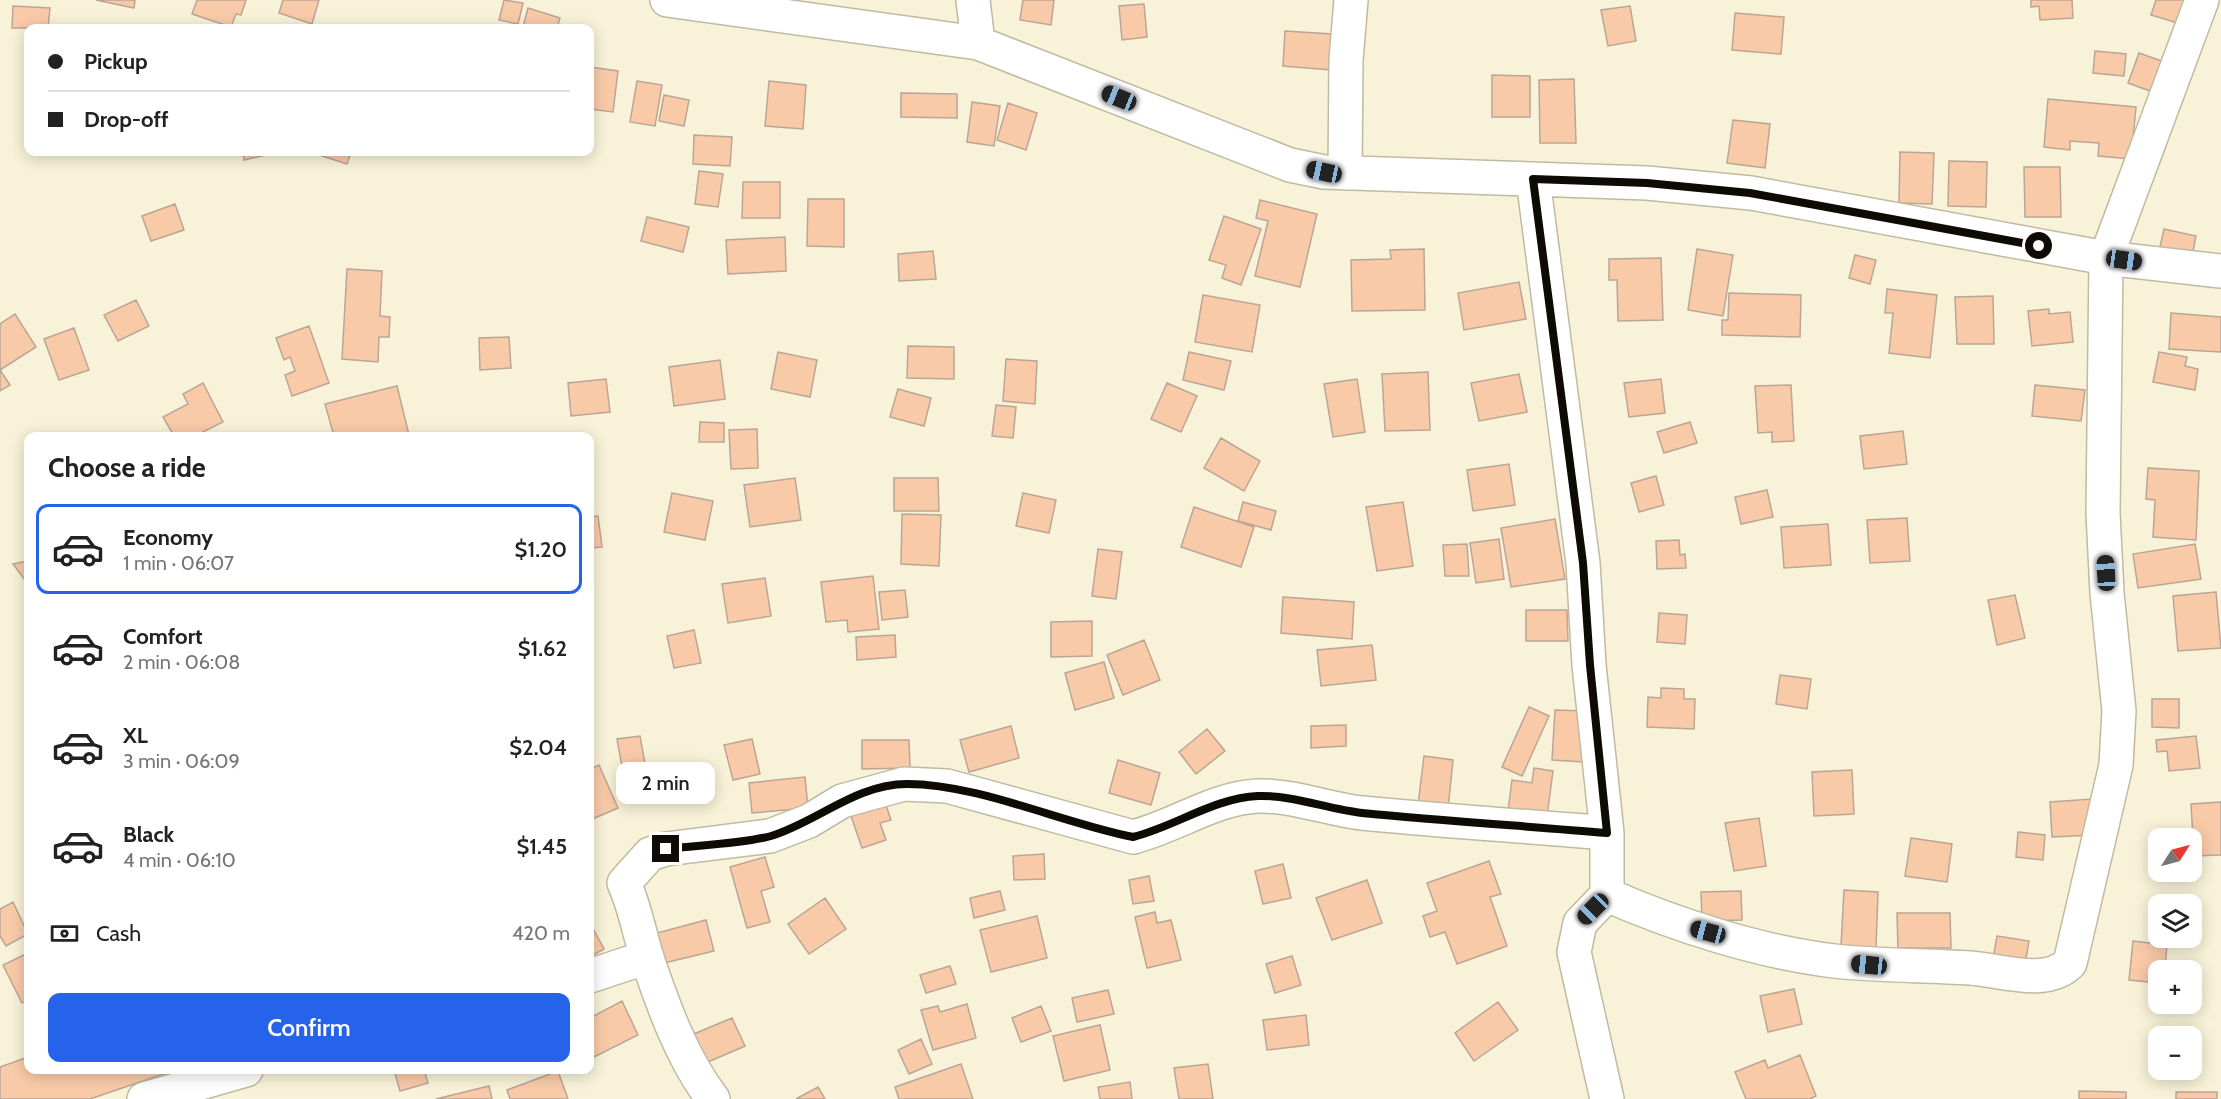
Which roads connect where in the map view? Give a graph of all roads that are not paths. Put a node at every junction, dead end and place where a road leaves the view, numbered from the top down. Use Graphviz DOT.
graph roads {
  1 [pos="668,0"];
  2 [pos="973,0"];
  3 [pos="1351,0"];
  4 [pos="2202,0"];
  5 [pos="978,43"];
  6 [pos="1345,173"];
  7 [pos="1533,179"];
  8 [pos="2106,258"];
  9 [pos="2221,271"];
  10 [pos="1607,833"];
  11 [pos="1607,895"];
  12 [pos="647,957"];
  13 [pos="594,975"];
  14 [pos="232,1074"];
  15 [pos="144,1099"];
  16 [pos="713,1099"];
  17 [pos="1606,1099"];
  1 -- 5 [label="street"];
  2 -- 5 [label="street"];
  3 -- 6 [label="street"];
  4 -- 8 [label="street"];
  5 -- 6 [label="street"];
  6 -- 7 [label="street"];
  7 -- 8 [label="street"];
  7 -- 10 [label="street"];
  8 -- 9 [label="street"];
  8 -- 11 [label="street"];
  10 -- 11 [label="street"];
  10 -- 12 [label="street"];
  11 -- 17 [label="street"];
  12 -- 13 [label="street"];
  12 -- 16 [label="street"];
  14 -- 15 [label="street"];
}
